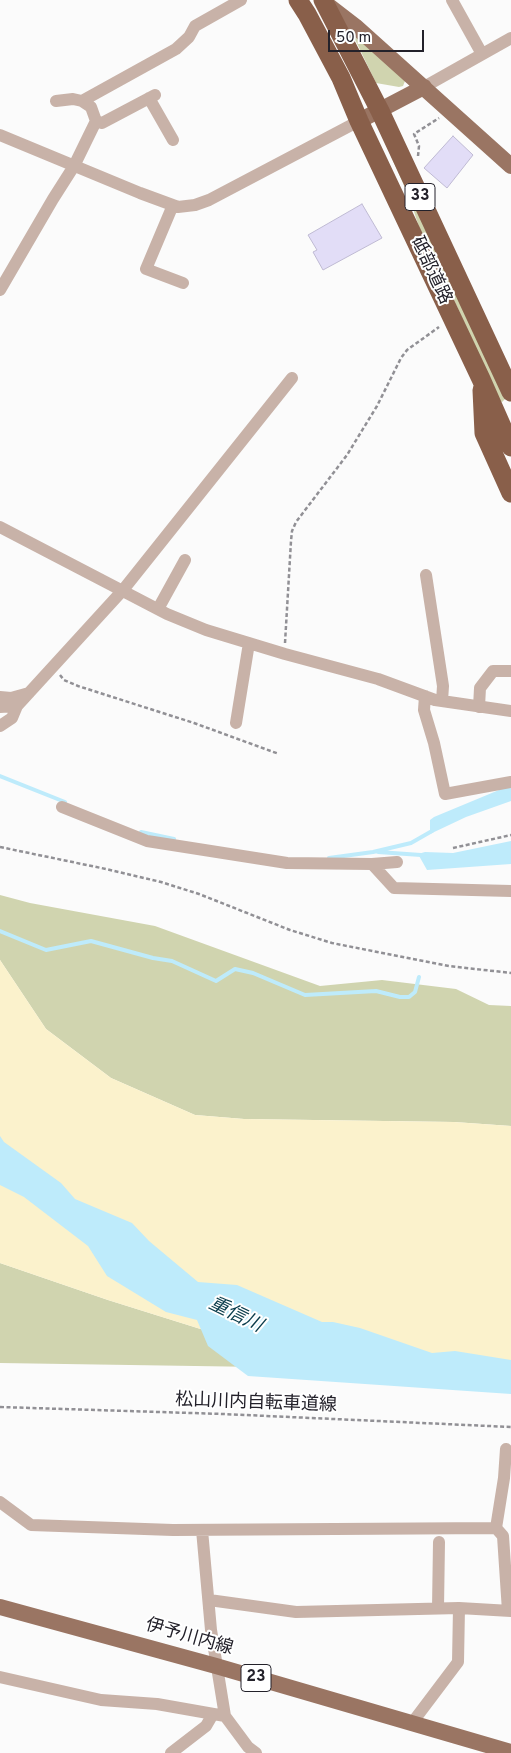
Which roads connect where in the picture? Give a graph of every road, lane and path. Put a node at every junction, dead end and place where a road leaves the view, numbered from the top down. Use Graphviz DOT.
graph roads {
  1 [pos="241,0"];
  2 [pos="452,0"];
  3 [pos="324,1"];
  4 [pos="302,7"];
  5 [pos="511,38"];
  6 [pos="482,54"];
  7 [pos="424,87"];
  8 [pos="56,101"];
  9 [pos="82,101"];
  10 [pos="380,111"];
  11 [pos="96,121"];
  12 [pos="359,121"];
  13 [pos="0,136"];
  14 [pos="173,140"];
  15 [pos="74,166"];
  16 [pos="511,166"];
  17 [pos="173,205"];
  18 [pos="183,283"];
  19 [pos="0,290"];
  20 [pos="452,317"];
  21 [pos="292,378"];
  22 [pos="481,379"];
  23 [pos="509,387"];
  24 [pos="511,447"];
  25 [pos="511,493"];
  26 [pos="0,527"];
  27 [pos="185,560"];
  28 [pos="426,575"];
  29 [pos="123,590"];
  30 [pos="158,609"];
  31 [pos="249,643"];
  32 [pos="285,654"];
  33 [pos="55,665"];
  34 [pos="511,671"];
  35 [pos="29,693"];
  36 [pos="425,696"];
  37 [pos="0,697"];
  38 [pos="442,701"];
  39 [pos="18,706"];
  40 [pos="0,707"];
  41 [pos="479,707"];
  42 [pos="511,711"];
  43 [pos="236,723"];
  44 [pos="0,726"];
  45 [pos="279,754"];
  46 [pos="511,782"];
  47 [pos="62,807"];
  48 [pos="511,835"];
  49 [pos="0,847"];
  50 [pos="452,848"];
  51 [pos="398,862"];
  52 [pos="372,864"];
  53 [pos="511,891"];
  54 [pos="511,973"];
  55 [pos="0,1407"];
  56 [pos="511,1428"];
  57 [pos="506,1449"];
  58 [pos="0,1502"];
  59 [pos="496,1528"];
  60 [pos="202,1530"];
  61 [pos="439,1542"];
  62 [pos="208,1600"];
  63 [pos="0,1606"];
  64 [pos="438,1608"];
  65 [pos="459,1608"];
  66 [pos="509,1611"];
  67 [pos="216,1666"];
  68 [pos="0,1677"];
  69 [pos="219,1715"];
  70 [pos="412,1724"];
  71 [pos="511,1752"];
  72 [pos="171,1753"];
  73 [pos="256,1753"];
  1 -- 9 [label="street"];
  2 -- 6 [label="street"];
  3 -- 7 [label="main road"];
  3 -- 10 [label="highway, 砥部道路 / 33"];
  4 -- 12 [label="highway, 砥部道路 / 33"];
  5 -- 6 [label="street"];
  6 -- 7 [label="street"];
  7 -- 10 [label="main road"];
  7 -- 16 [label="main road"];
  8 -- 9 [label="street"];
  9 -- 11 [label="street"];
  10 -- 12 [label="main road"];
  10 -- 23 [label="highway, 砥部道路 / 33"];
  11 -- 14 [label="street"];
  11 -- 15 [label="street"];
  12 -- 17 [label="street"];
  12 -- 20 [label="highway, 砥部道路 / 33"];
  13 -- 15 [label="street"];
  15 -- 17 [label="street"];
  15 -- 19 [label="street"];
  17 -- 18 [label="street"];
  20 -- 22 [label="highway, 砥部道路 / 33"];
  20 -- 32 [label="path"];
  21 -- 29 [label="street"];
  22 -- 24 [label="highway, 砥部道路 / 33"];
  22 -- 25 [label="highway"];
  26 -- 29 [label="street"];
  27 -- 30 [label="street"];
  28 -- 38 [label="street"];
  29 -- 30 [label="street"];
  29 -- 33 [label="street"];
  30 -- 31 [label="street"];
  31 -- 32 [label="street"];
  31 -- 43 [label="street"];
  32 -- 36 [label="street"];
  33 -- 35 [label="street"];
  33 -- 45 [label="path"];
  34 -- 41 [label="street"];
  35 -- 37 [label="street"];
  35 -- 39 [label="street"];
  36 -- 38 [label="street"];
  36 -- 46 [label="street"];
  38 -- 41 [label="street"];
  39 -- 40 [label="street"];
  39 -- 44 [label="street"];
  41 -- 42 [label="street"];
  47 -- 52 [label="street"];
  48 -- 50 [label="path"];
  49 -- 54 [label="path"];
  51 -- 52 [label="street"];
  52 -- 53 [label="street"];
  55 -- 56 [label="path, 松山川内自転車道線"];
  57 -- 59 [label="street"];
  58 -- 60 [label="street"];
  59 -- 60 [label="street"];
  59 -- 66 [label="street"];
  60 -- 62 [label="street"];
  61 -- 64 [label="street"];
  62 -- 64 [label="street"];
  62 -- 67 [label="street"];
  63 -- 67 [label="main road, 伊予川内線 / 23"];
  64 -- 65 [label="street"];
  65 -- 66 [label="street"];
  65 -- 70 [label="street"];
  67 -- 69 [label="street"];
  67 -- 70 [label="main road, 伊予川内線 / 23"];
  68 -- 69 [label="street"];
  69 -- 72 [label="street"];
  69 -- 73 [label="street"];
  70 -- 71 [label="main road, 伊予川内線 / 23"];
}
